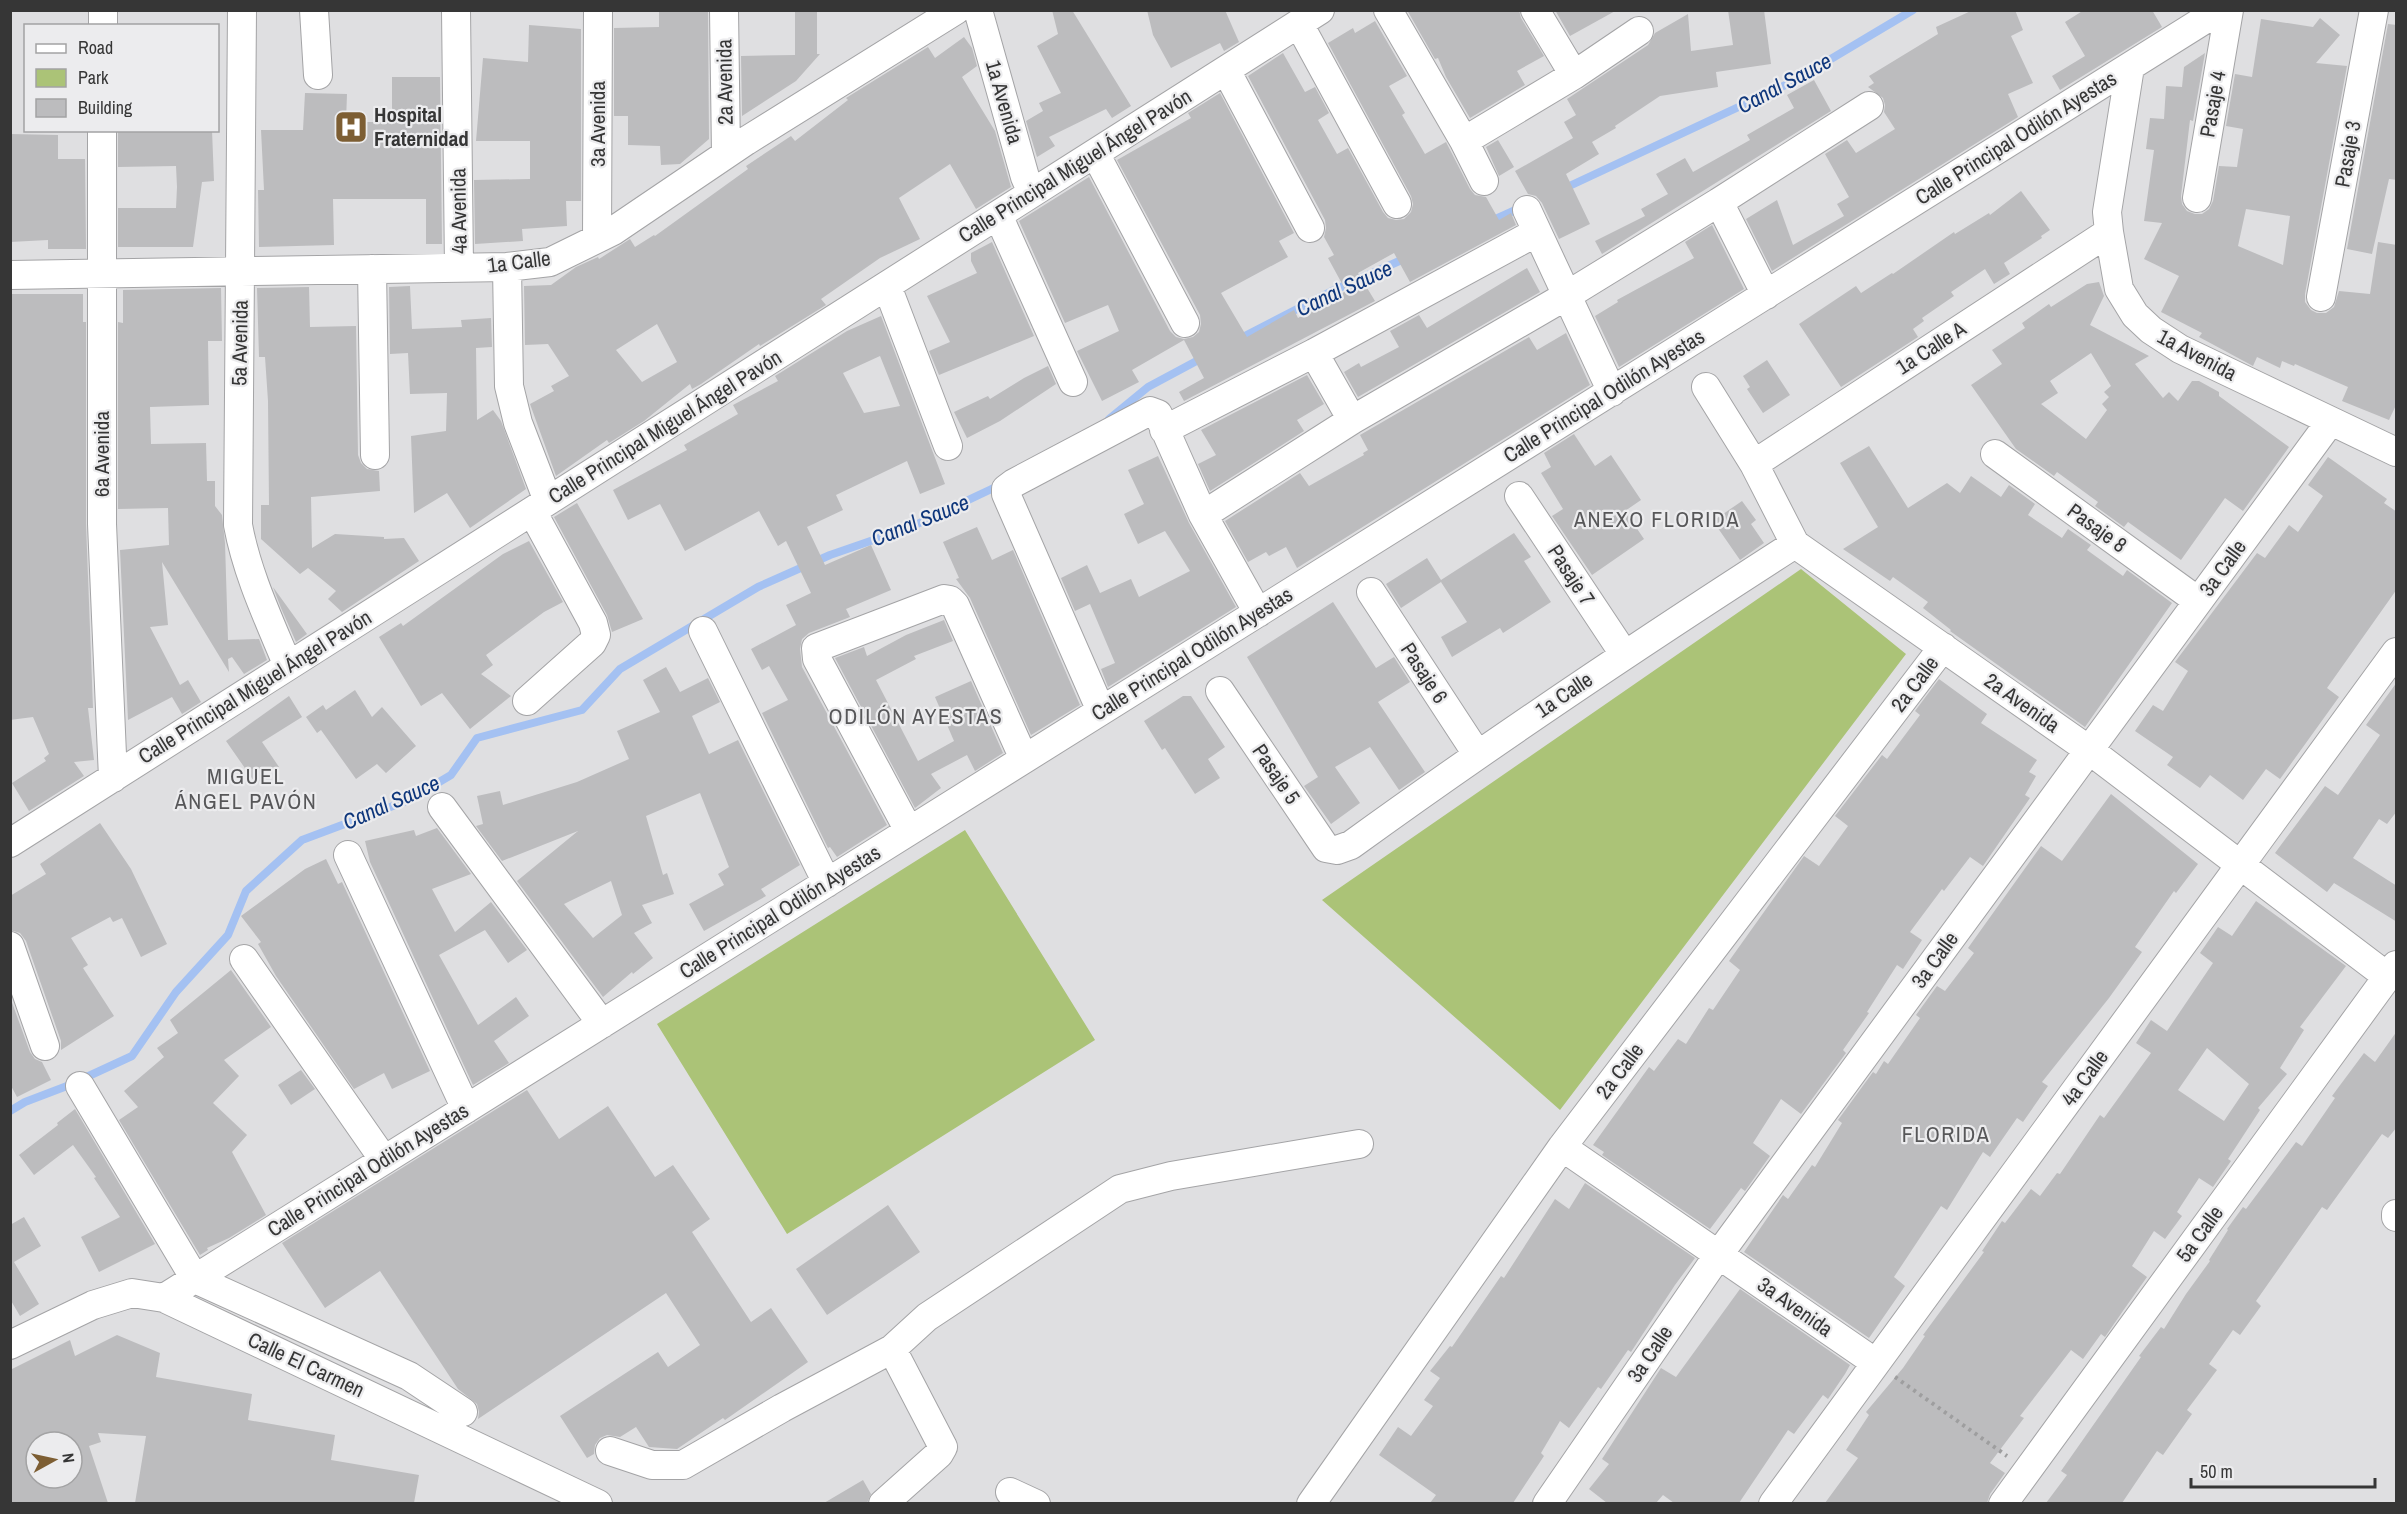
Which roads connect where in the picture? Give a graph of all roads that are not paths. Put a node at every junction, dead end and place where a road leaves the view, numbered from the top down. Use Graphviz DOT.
graph roads {
  1 [pos="242,10"];
  2 [pos="314,10"];
  3 [pos="456,10"];
  4 [pos="598,10"];
  5 [pos="724,10"];
  6 [pos="956,10"];
  7 [pos="978,10"];
  8 [pos="1388,10"];
  9 [pos="1535,10"];
  10 [pos="2220,10"];
  11 [pos="2229,10"];
  12 [pos="2374,10"];
  13 [pos="1309,17"];
  14 [pos="1639,31"];
  15 [pos="2130,67"];
  16 [pos="1226,70"];
  17 [pos="318,75"];
  18 [pos="1574,75"];
  19 [pos="1869,106"];
  20 [pos="102,132"];
  21 [pos="1464,141"];
  22 [pos="1095,153"];
  23 [pos="726,154"];
  24 [pos="1484,181"];
  25 [pos="1032,193"];
  26 [pos="2197,198"];
  27 [pos="1719,202"];
  28 [pos="1398,204"];
  29 [pos="998,215"];
  30 [pos="1310,228"];
  31 [pos="2109,232"];
  32 [pos="597,238"];
  33 [pos="459,267"];
  34 [pos="507,267"];
  35 [pos="372,269"];
  36 [pos="241,272"];
  37 [pos="100,274"];
  38 [pos="10,275"];
  39 [pos="887,286"];
  40 [pos="1766,295"];
  41 [pos="1566,296"];
  42 [pos="2321,297"];
  43 [pos="1185,323"];
  44 [pos="1314,353"];
  45 [pos="1072,382"];
  46 [pos="1706,387"];
  47 [pos="1612,392"];
  48 [pos="1352,420"];
  49 [pos="2330,422"];
  50 [pos="1164,430"];
  51 [pos="948,446"];
  52 [pos="2397,452"];
  53 [pos="1995,454"];
  54 [pos="375,455"];
  55 [pos="1754,464"];
  56 [pos="1520,496"];
  57 [pos="540,506"];
  58 [pos="1203,515"];
  59 [pos="1794,544"];
  60 [pos="1371,592"];
  61 [pos="2198,602"];
  62 [pos="1258,613"];
  63 [pos="703,631"];
  64 [pos="1943,647"];
  65 [pos="2397,652"];
  66 [pos="1624,654"];
  67 [pos="288,666"];
  68 [pos="1220,691"];
  69 [pos="527,700"];
  70 [pos="1101,711"];
  71 [pos="2089,750"];
  72 [pos="1477,754"];
  73 [pos="1024,759"];
  74 [pos="112,778"];
  75 [pos="442,807"];
  76 [pos="909,831"];
  77 [pos="10,843"];
  78 [pos="1337,850"];
  79 [pos="348,855"];
  80 [pos="2240,866"];
  81 [pos="827,883"];
  82 [pos="10,946"];
  83 [pos="244,959"];
  84 [pos="2392,971"];
  85 [pos="602,1024"];
  86 [pos="45,1046"];
  87 [pos="80,1086"];
  88 [pos="466,1109"];
  89 [pos="1359,1144"];
  90 [pos="1562,1148"];
  91 [pos="384,1160"];
  92 [pos="1719,1254"];
  93 [pos="195,1279"];
  94 [pos="164,1298"];
  95 [pos="10,1345"];
  96 [pos="892,1349"];
  97 [pos="1876,1364"];
  98 [pos="463,1412"];
  99 [pos="610,1451"];
  100 [pos="1010,1492"];
  101 [pos="598,1503"];
  102 [pos="883,1503"];
  103 [pos="1036,1503"];
  104 [pos="1311,1503"];
  105 [pos="1547,1503"];
  106 [pos="1773,1503"];
  107 [pos="2003,1503"];
  1 -- 36 [label="street, 5a Avenida"];
  2 -- 17 [label="street"];
  3 -- 33 [label="street, 4a Avenida"];
  4 -- 32 [label="street, 3a Avenida"];
  5 -- 23 [label="street, 2a Avenida"];
  6 -- 23 [label="street, 1a Calle"];
  7 -- 25 [label="street, 1a Avenida"];
  8 -- 21 [label="street"];
  9 -- 18 [label="street"];
  10 -- 15 [label="street, Calle Principal Odilón Ayestas"];
  11 -- 26 [label="street, Pasaje 4"];
  12 -- 42 [label="street, Pasaje 3"];
  13 -- 16 [label="street, Calle Principal Miguel Ángel Pavón"];
  13 -- 28 [label="street"];
  14 -- 18 [label="street"];
  15 -- 31 [label="street, 1a Avenida"];
  15 -- 40 [label="street, Calle Principal Odilón Ayestas"];
  16 -- 22 [label="street, Calle Principal Miguel Ángel Pavón"];
  16 -- 30 [label="street"];
  18 -- 21 [label="street"];
  19 -- 27 [label="street"];
  20 -- 37 [label="street, 6a Avenida"];
  21 -- 24 [label="street"];
  22 -- 25 [label="street, Calle Principal Miguel Ángel Pavón"];
  22 -- 43 [label="street"];
  23 -- 32 [label="street, 1a Calle"];
  25 -- 29 [label="street, Calle Principal Miguel Ángel Pavón"];
  27 -- 40 [label="street"];
  27 -- 41 [label="street"];
  29 -- 39 [label="street, Calle Principal Miguel Ángel Pavón"];
  29 -- 45 [label="street"];
  31 -- 49 [label="street, 1a Avenida"];
  31 -- 55 [label="street, 1a Calle A"];
  32 -- 34 [label="street, 1a Calle"];
  33 -- 34 [label="street, 1a Calle"];
  33 -- 35 [label="street, 1a Calle"];
  34 -- 57 [label="street"];
  35 -- 36 [label="street, 1a Calle"];
  35 -- 54 [label="street"];
  36 -- 37 [label="street, 1a Calle"];
  36 -- 67 [label="street, 5a Avenida"];
  37 -- 38 [label="street, 1a Calle"];
  37 -- 74 [label="street, 6a Avenida"];
  39 -- 51 [label="street"];
  39 -- 57 [label="street, Calle Principal Miguel Ángel Pavón"];
  40 -- 47 [label="street, Calle Principal Odilón Ayestas"];
  41 -- 44 [label="street"];
  41 -- 47 [label="street"];
  41 -- 48 [label="street"];
  44 -- 48 [label="street"];
  44 -- 50 [label="street"];
  46 -- 55 [label="street, 2a Avenida"];
  47 -- 62 [label="street, Calle Principal Odilón Ayestas"];
  48 -- 58 [label="street"];
  49 -- 52 [label="street, 1a Avenida"];
  49 -- 61 [label="street, 3a Calle"];
  50 -- 58 [label="street"];
  50 -- 70 [label="street"];
  53 -- 61 [label="street, Pasaje 8"];
  55 -- 59 [label="street, 2a Avenida"];
  56 -- 66 [label="street, Pasaje 7"];
  57 -- 67 [label="street, Calle Principal Miguel Ángel Pavón"];
  57 -- 69 [label="street"];
  58 -- 62 [label="street"];
  59 -- 64 [label="street, 2a Avenida"];
  59 -- 66 [label="street, 1a Calle"];
  60 -- 72 [label="street, Pasaje 6"];
  61 -- 71 [label="street, 3a Calle"];
  62 -- 70 [label="street, Calle Principal Odilón Ayestas"];
  63 -- 81 [label="street"];
  64 -- 71 [label="street, 2a Avenida"];
  64 -- 90 [label="street, 2a Calle"];
  65 -- 80 [label="street, 4a Calle"];
  66 -- 72 [label="street, 1a Calle"];
  67 -- 74 [label="street, Calle Principal Miguel Ángel Pavón"];
  68 -- 78 [label="street, Pasaje 5"];
  70 -- 73 [label="street, Calle Principal Odilón Ayestas"];
  71 -- 80 [label="street, 2a Avenida"];
  71 -- 92 [label="street, 3a Calle"];
  72 -- 78 [label="street, 1a Calle"];
  73 -- 76 [label="street, Calle Principal Odilón Ayestas"];
  73 -- 76 [label="street"];
  74 -- 77 [label="street, Calle Principal Miguel Ángel Pavón"];
  75 -- 85 [label="street"];
  76 -- 81 [label="street, Calle Principal Odilón Ayestas"];
  79 -- 88 [label="street"];
  80 -- 84 [label="street, 2a Avenida"];
  80 -- 97 [label="street, 4a Calle"];
  81 -- 85 [label="street, Calle Principal Odilón Ayestas"];
  82 -- 86 [label="street"];
  83 -- 91 [label="street"];
  84 -- 107 [label="street, 5a Calle"];
  85 -- 88 [label="street, Calle Principal Odilón Ayestas"];
  87 -- 93 [label="street"];
  88 -- 91 [label="street, Calle Principal Odilón Ayestas"];
  89 -- 96 [label="street"];
  90 -- 92 [label="street, 3a Avenida"];
  90 -- 104 [label="street, 2a Calle"];
  91 -- 93 [label="street, Calle Principal Odilón Ayestas"];
  92 -- 97 [label="street, 3a Avenida"];
  92 -- 105 [label="street, 3a Calle"];
  93 -- 94 [label="street, Calle Principal Odilón Ayestas"];
  93 -- 98 [label="street"];
  94 -- 95 [label="street, Calle El Carmen"];
  94 -- 101 [label="street, Calle El Carmen"];
  96 -- 99 [label="street"];
  96 -- 102 [label="street"];
  97 -- 106 [label="street, 4a Calle"];
  100 -- 103 [label="street"];
}
